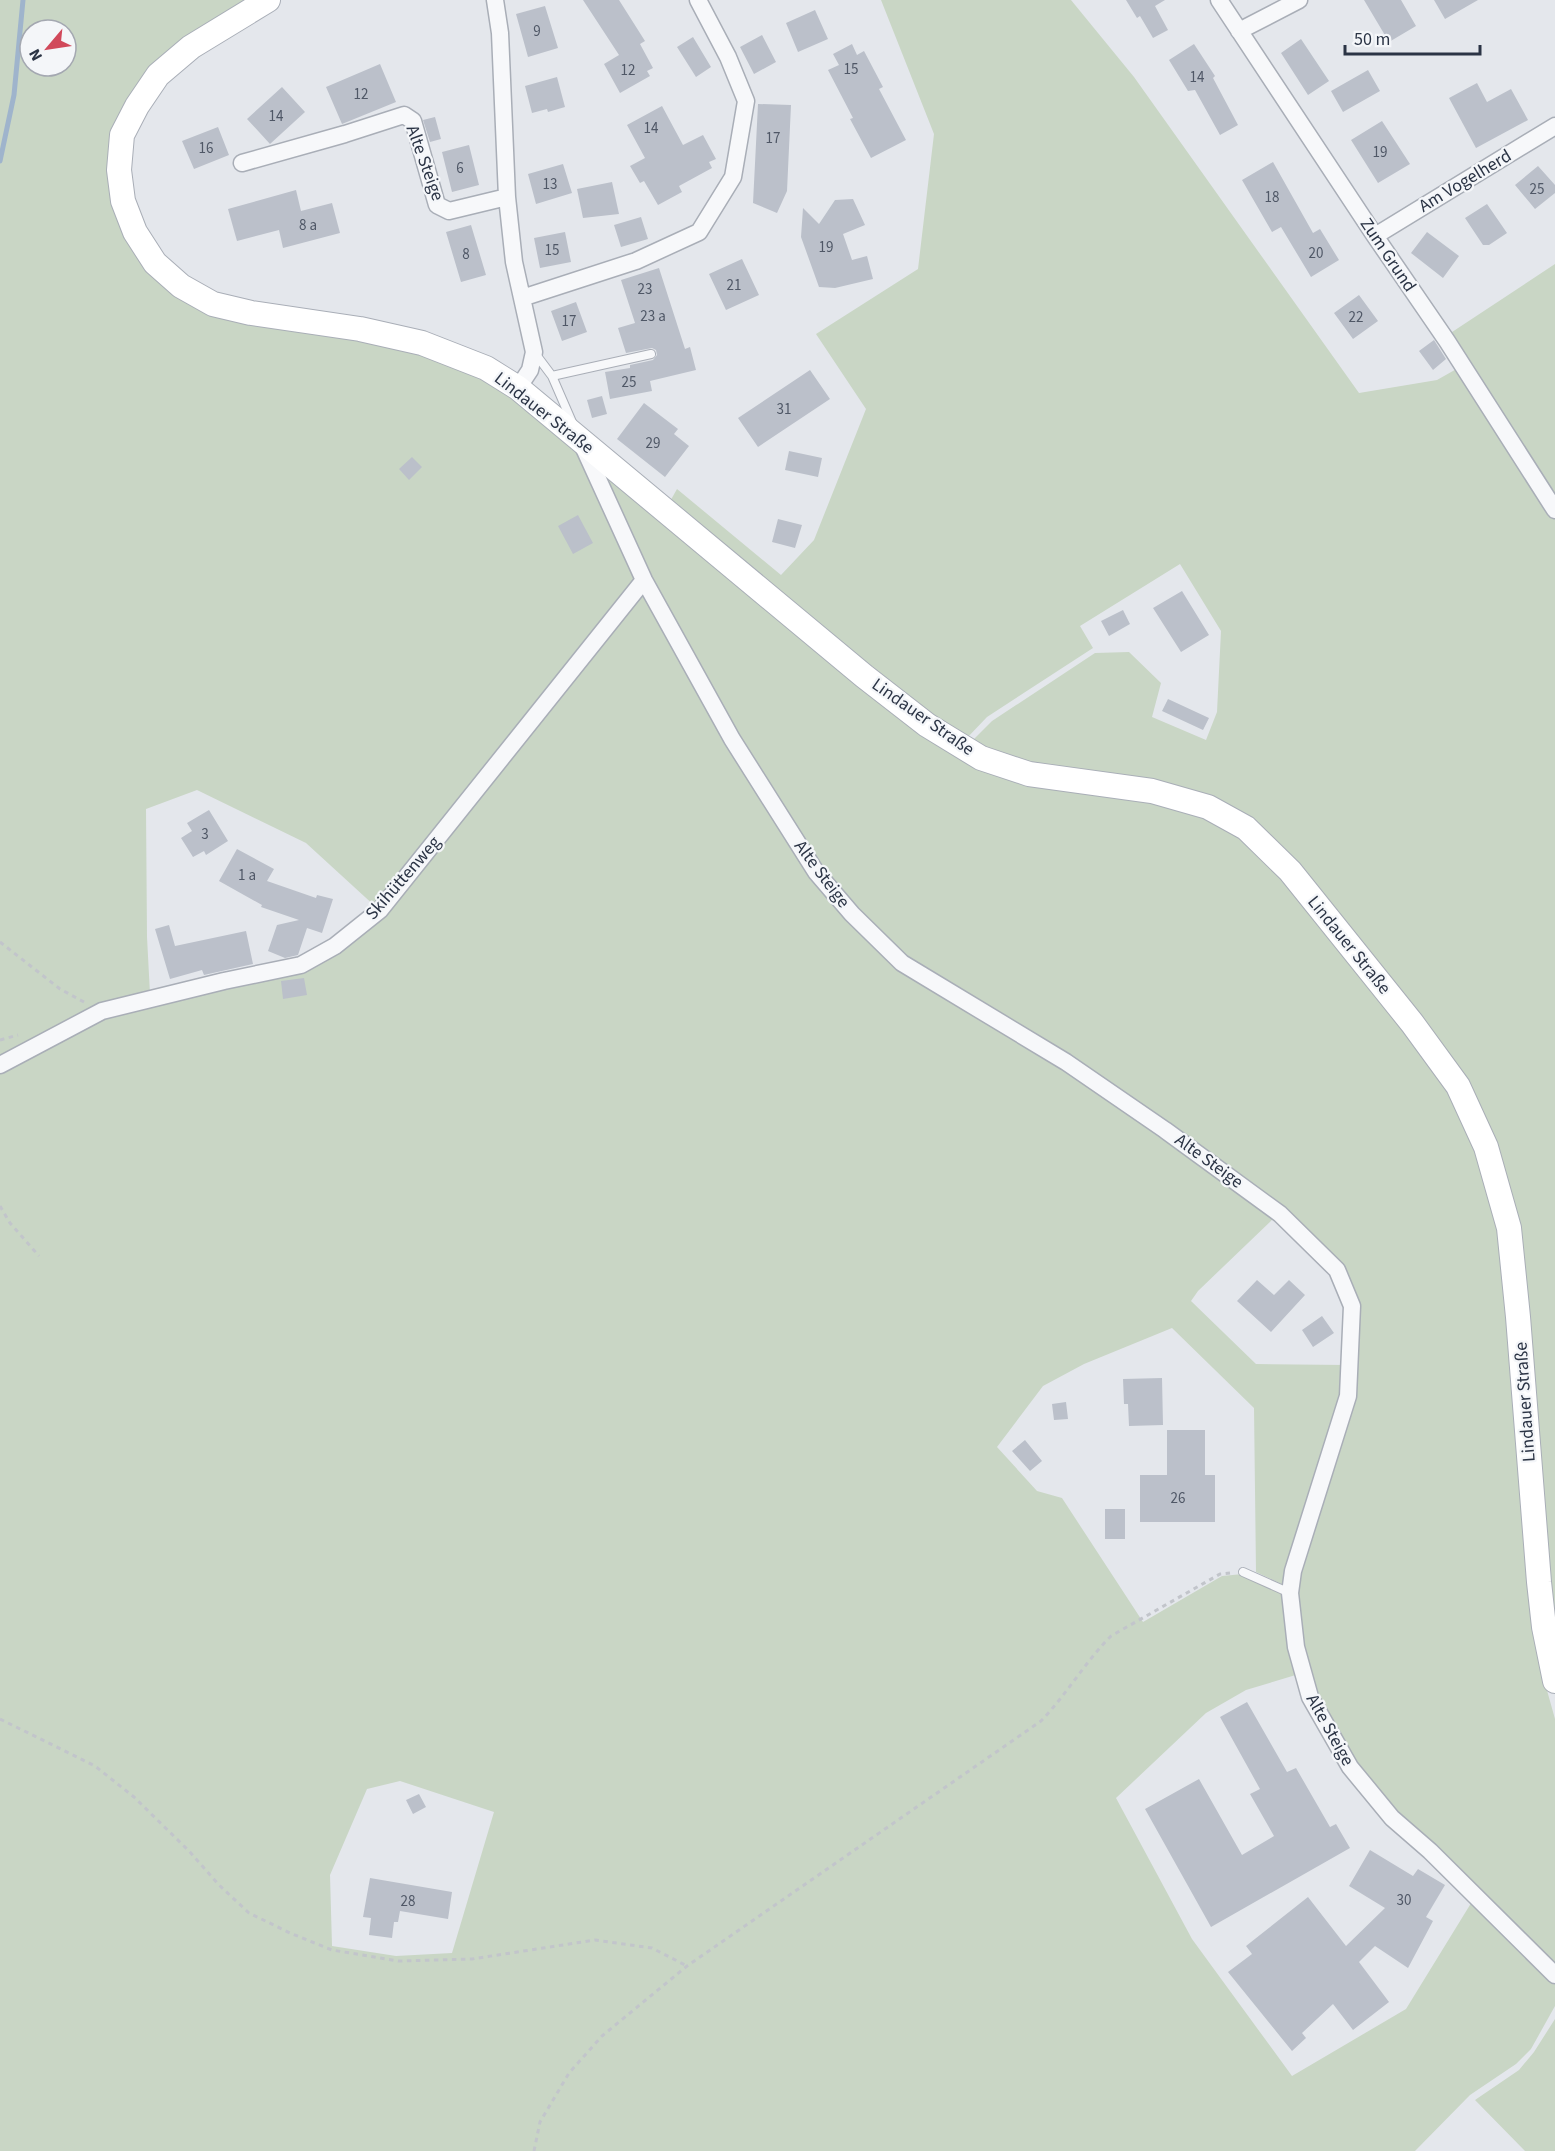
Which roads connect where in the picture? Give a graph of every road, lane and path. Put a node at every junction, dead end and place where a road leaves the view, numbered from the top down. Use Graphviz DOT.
graph roads {
  1 [pos="268,0"];
  2 [pos="495,0"];
  3 [pos="698,0"];
  4 [pos="1219,0"];
  5 [pos="1299,0"];
  6 [pos="1239,31"];
  7 [pos="1555,126"];
  8 [pos="242,164"];
  9 [pos="507,197"];
  10 [pos="1374,236"];
  11 [pos="522,298"];
  12 [pos="534,352"];
  13 [pos="651,354"];
  14 [pos="552,376"];
  15 [pos="518,388"];
  16 [pos="580,441"];
  17 [pos="1555,510"];
  18 [pos="644,580"];
  19 [pos="0,942"];
  20 [pos="102,1011"];
  21 [pos="0,1065"];
  22 [pos="0,1206"];
  23 [pos="39,1256"];
  24 [pos="1243,1572"];
  25 [pos="1290,1593"];
  26 [pos="1555,1681"];
  27 [pos="0,1719"];
  28 [pos="687,1966"];
  29 [pos="1555,1975"];
  30 [pos="534,2151"];
  1 -- 15 [label="main road, Lindauer Straße"];
  2 -- 9 [label="street"];
  3 -- 11 [label="street"];
  4 -- 6 [label="street, Zum Grund"];
  5 -- 6 [label="street"];
  6 -- 10 [label="street, Zum Grund"];
  7 -- 10 [label="street, Am Vogelherd"];
  8 -- 9 [label="street, Alte Steige"];
  9 -- 11 [label="street"];
  10 -- 17 [label="street, Zum Grund"];
  11 -- 12 [label="street"];
  12 -- 14 [label="lane"];
  12 -- 15 [label="street"];
  13 -- 14 [label="lane"];
  14 -- 16 [label="lane"];
  15 -- 16 [label="main road, Lindauer Straße"];
  16 -- 18 [label="street, Alte Steige"];
  16 -- 26 [label="main road, Lindauer Straße"];
  18 -- 20 [label="street, Skihüttenweg"];
  18 -- 25 [label="street, Alte Steige"];
  19 -- 20 [label="path"];
  20 -- 21 [label="street, Skihüttenweg"];
  22 -- 23 [label="path"];
  24 -- 25 [label="lane"];
  24 -- 28 [label="path"];
  25 -- 29 [label="street, Alte Steige"];
  27 -- 28 [label="path"];
  28 -- 30 [label="path"];
}
